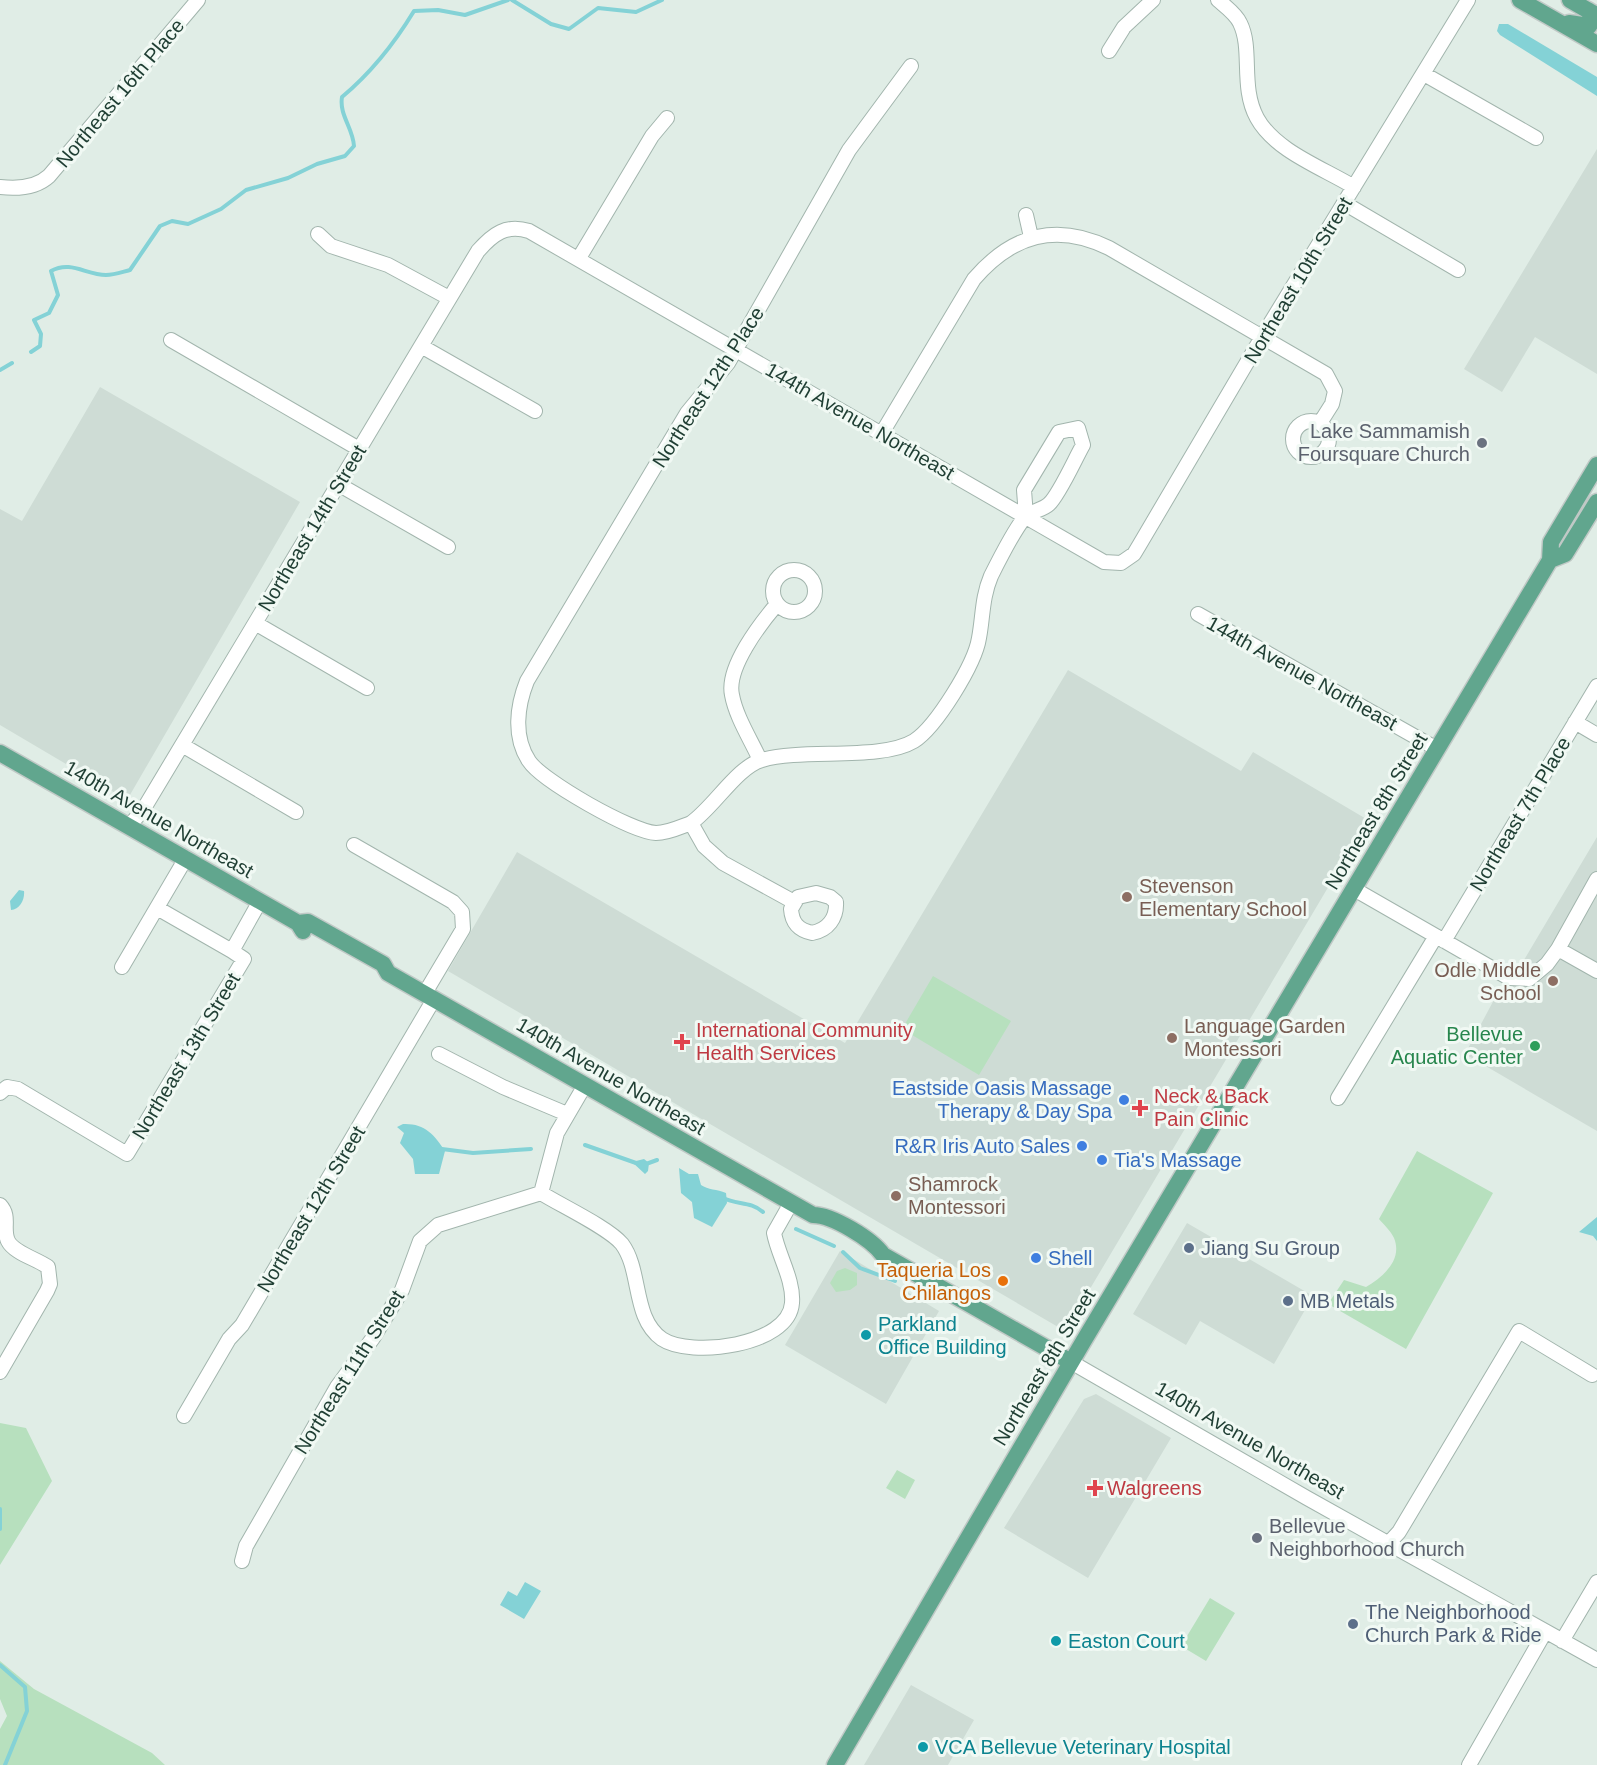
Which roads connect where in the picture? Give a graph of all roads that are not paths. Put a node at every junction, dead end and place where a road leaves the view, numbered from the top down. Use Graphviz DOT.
graph roads {
  1 [pos="198,0"];
  2 [pos="1153,0"];
  3 [pos="1218,0"];
  4 [pos="1468,0"];
  5 [pos="1570,0"];
  6 [pos="1525,3"];
  7 [pos="1592,13"];
  8 [pos="1597,44"];
  9 [pos="1109,51"];
  10 [pos="911,66"];
  11 [pos="1424,74"];
  12 [pos="667,118"];
  13 [pos="1536,138"];
  14 [pos="0,187"];
  15 [pos="1354,187"];
  16 [pos="1344,203"];
  17 [pos="1026,215"];
  18 [pos="498,232"];
  19 [pos="318,234"];
  20 [pos="1031,237"];
  21 [pos="579,258"];
  22 [pos="1458,270"];
  23 [pos="449,298"];
  24 [pos="1262,337"];
  25 [pos="171,340"];
  26 [pos="421,346"];
  27 [pos="736,349"];
  28 [pos="535,411"];
  29 [pos="1320,423"];
  30 [pos="882,433"];
  31 [pos="359,449"];
  32 [pos="1597,465"];
  33 [pos="338,484"];
  34 [pos="1597,502"];
  35 [pos="1026,516"];
  36 [pos="448,547"];
  37 [pos="1127,560"];
  38 [pos="1551,560"];
  39 [pos="777,604"];
  40 [pos="1198,614"];
  41 [pos="255,622"];
  42 [pos="1597,686"];
  43 [pos="367,688"];
  44 [pos="1575,722"];
  45 [pos="1597,735"];
  46 [pos="182,745"];
  47 [pos="1437,749"];
  48 [pos="0,753"];
  49 [pos="759,760"];
  50 [pos="296,812"];
  51 [pos="691,823"];
  52 [pos="129,826"];
  53 [pos="354,845"];
  54 [pos="186,858"];
  55 [pos="1597,879"];
  56 [pos="1354,889"];
  57 [pos="260,901"];
  58 [pos="794,902"];
  59 [pos="157,908"];
  60 [pos="1440,938"];
  61 [pos="1558,949"];
  62 [pos="232,951"];
  63 [pos="122,967"];
  64 [pos="1597,971"];
  65 [pos="429,996"];
  66 [pos="439,1054"];
  67 [pos="585,1085"];
  68 [pos="4,1090"];
  69 [pos="1338,1098"];
  70 [pos="567,1114"];
  71 [pos="541,1193"];
  72 [pos="792,1203"];
  73 [pos="0,1205"];
  74 [pos="1071,1362"];
  75 [pos="0,1372"];
  76 [pos="1592,1376"];
  77 [pos="184,1416"];
  78 [pos="1388,1544"];
  79 [pos="242,1561"];
  80 [pos="1597,1582"];
  81 [pos="1545,1632"];
  82 [pos="1562,1641"];
  83 [pos="1597,1660"];
  84 [pos="835,1765"];
  85 [pos="1468,1765"];
  1 -- 14 [label="street, Northeast 16th Place"];
  2 -- 9 [label="street"];
  3 -- 15 [label="street"];
  4 -- 11 [label="street, Northeast 10th Street"];
  5 -- 7 [label="main road"];
  6 -- 7 [label="main road"];
  6 -- 8 [label="main road"];
  10 -- 27 [label="street, Northeast 12th Place"];
  11 -- 13 [label="street"];
  11 -- 15 [label="street, Northeast 10th Street"];
  12 -- 21 [label="street"];
  15 -- 16 [label="street, Northeast 10th Street"];
  16 -- 22 [label="street"];
  16 -- 24 [label="street, Northeast 10th Street"];
  17 -- 20 [label="street"];
  18 -- 21 [label="street, 144th Avenue Northeast"];
  18 -- 23 [label="street, Northeast 14th Street"];
  19 -- 23 [label="street"];
  20 -- 24 [label="street"];
  20 -- 30 [label="street"];
  21 -- 27 [label="street, 144th Avenue Northeast"];
  23 -- 26 [label="street, Northeast 14th Street"];
  24 -- 29 [label="street"];
  24 -- 37 [label="street, Northeast 10th Street"];
  25 -- 31 [label="street"];
  26 -- 28 [label="street"];
  26 -- 31 [label="street, Northeast 14th Street"];
  27 -- 30 [label="street, 144th Avenue Northeast"];
  27 -- 51 [label="street, Northeast 12th Place"];
  30 -- 35 [label="street, 144th Avenue Northeast"];
  31 -- 33 [label="street, Northeast 14th Street"];
  32 -- 38 [label="main road, Northeast 8th Street"];
  33 -- 36 [label="street"];
  33 -- 41 [label="street, Northeast 14th Street"];
  34 -- 38 [label="main road, Northeast 8th Street"];
  35 -- 35 [label="street"];
  35 -- 37 [label="street, 144th Avenue Northeast"];
  35 -- 49 [label="street"];
  38 -- 47 [label="main road, Northeast 8th Street"];
  39 -- 49 [label="street"];
  40 -- 47 [label="street, 144th Avenue Northeast"];
  41 -- 43 [label="street"];
  41 -- 46 [label="street, Northeast 14th Street"];
  42 -- 44 [label="street, Northeast 7th Place"];
  44 -- 45 [label="street"];
  44 -- 60 [label="street, Northeast 7th Place"];
  46 -- 50 [label="street"];
  46 -- 52 [label="street, Northeast 14th Street"];
  47 -- 56 [label="main road, Northeast 8th Street"];
  48 -- 52 [label="main road, 140th Avenue Northeast"];
  49 -- 51 [label="street"];
  51 -- 58 [label="street"];
  52 -- 54 [label="main road, 140th Avenue Northeast"];
  53 -- 65 [label="street, Northeast 12th Street"];
  54 -- 57 [label="main road, 140th Avenue Northeast"];
  54 -- 59 [label="street"];
  55 -- 61 [label="street"];
  56 -- 60 [label="street"];
  56 -- 74 [label="main road, Northeast 8th Street"];
  57 -- 62 [label="street, Northeast 13th Street"];
  57 -- 65 [label="main road, 140th Avenue Northeast"];
  59 -- 62 [label="street"];
  59 -- 63 [label="street"];
  60 -- 61 [label="street"];
  60 -- 69 [label="street, Northeast 7th Place"];
  61 -- 64 [label="street"];
  62 -- 68 [label="street, Northeast 13th Street"];
  65 -- 67 [label="main road, 140th Avenue Northeast"];
  65 -- 77 [label="street, Northeast 12th Street"];
  66 -- 70 [label="street"];
  67 -- 70 [label="street"];
  67 -- 72 [label="main road, 140th Avenue Northeast"];
  70 -- 71 [label="street"];
  71 -- 72 [label="street"];
  71 -- 79 [label="street, Northeast 11th Street"];
  72 -- 74 [label="main road, 140th Avenue Northeast"];
  73 -- 75 [label="street"];
  74 -- 78 [label="street, 140th Avenue Northeast"];
  74 -- 84 [label="main road, Northeast 8th Street"];
  76 -- 78 [label="street"];
  78 -- 81 [label="street, 140th Avenue Northeast"];
  80 -- 82 [label="street"];
  81 -- 82 [label="street, 140th Avenue Northeast"];
  81 -- 85 [label="street"];
  82 -- 83 [label="street, 140th Avenue Northeast"];
}
